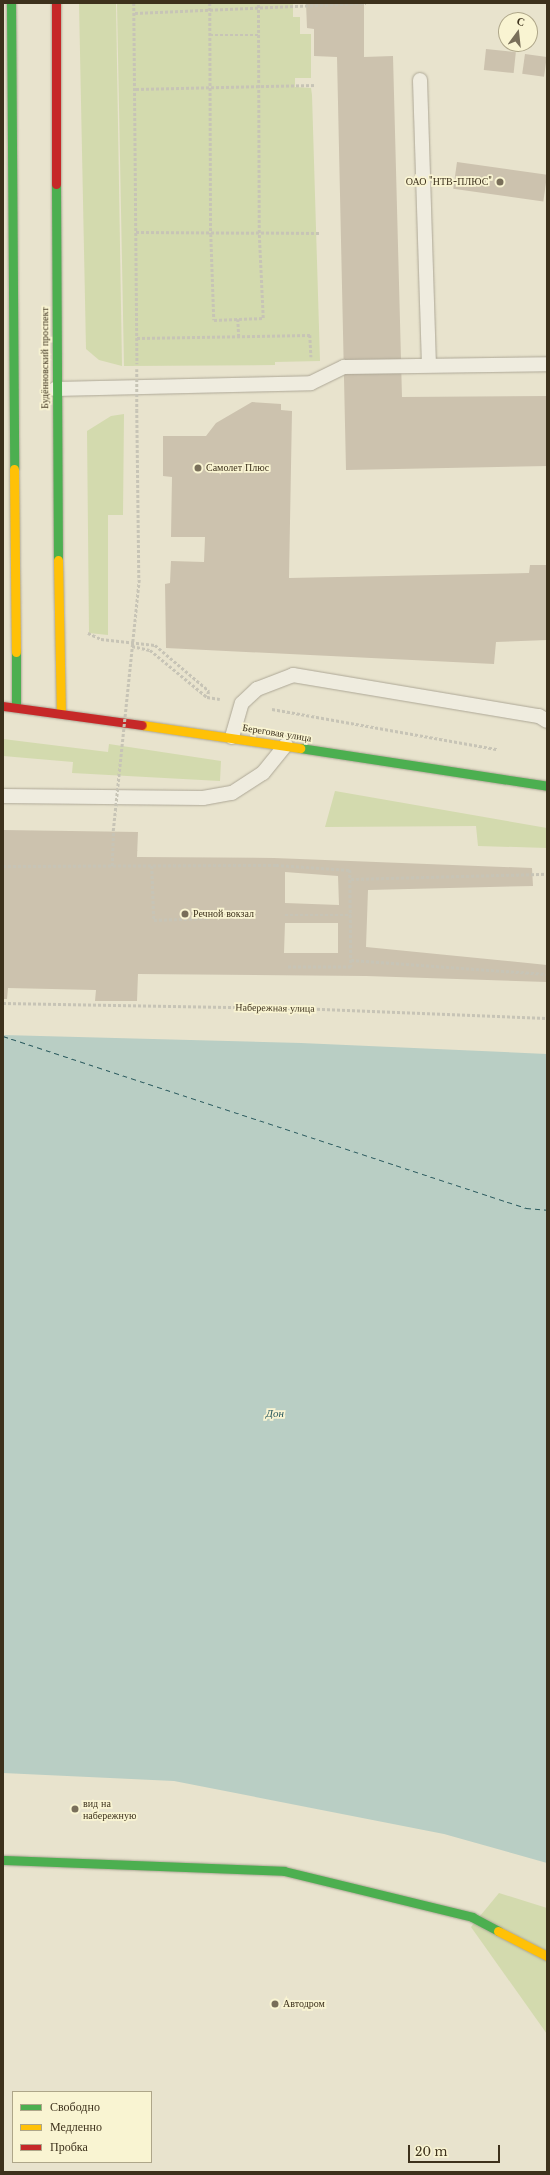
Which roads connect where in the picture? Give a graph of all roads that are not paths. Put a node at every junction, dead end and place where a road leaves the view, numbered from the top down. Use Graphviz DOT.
graph roads {
  1 [pos="11,3"];
  2 [pos="56,3"];
  3 [pos="420,80"];
  4 [pos="547,364"];
  5 [pos="429,365"];
  6 [pos="55,389"];
  7 [pos="3,706"];
  8 [pos="16,707"];
  9 [pos="61,712"];
  10 [pos="547,722"];
  11 [pos="232,737"];
  12 [pos="286,745"];
  13 [pos="547,786"];
  14 [pos="3,796"];
  15 [pos="3,1860"];
  16 [pos="547,1956"];
  1 -- 8 [label="main road"];
  2 -- 6 [label="main road, Будённовский проспект"];
  3 -- 5 [label="lane"];
  4 -- 5 [label="lane"];
  5 -- 6 [label="lane"];
  6 -- 9 [label="main road, Будённовский проспект"];
  7 -- 8 [label="main road, Береговая улица"];
  8 -- 9 [label="main road, Береговая улица"];
  9 -- 11 [label="main road, Береговая улица"];
  10 -- 11 [label="lane"];
  11 -- 12 [label="main road, Береговая улица"];
  12 -- 13 [label="main road, Береговая улица"];
  12 -- 14 [label="lane"];
  15 -- 16 [label="main road"];
}
